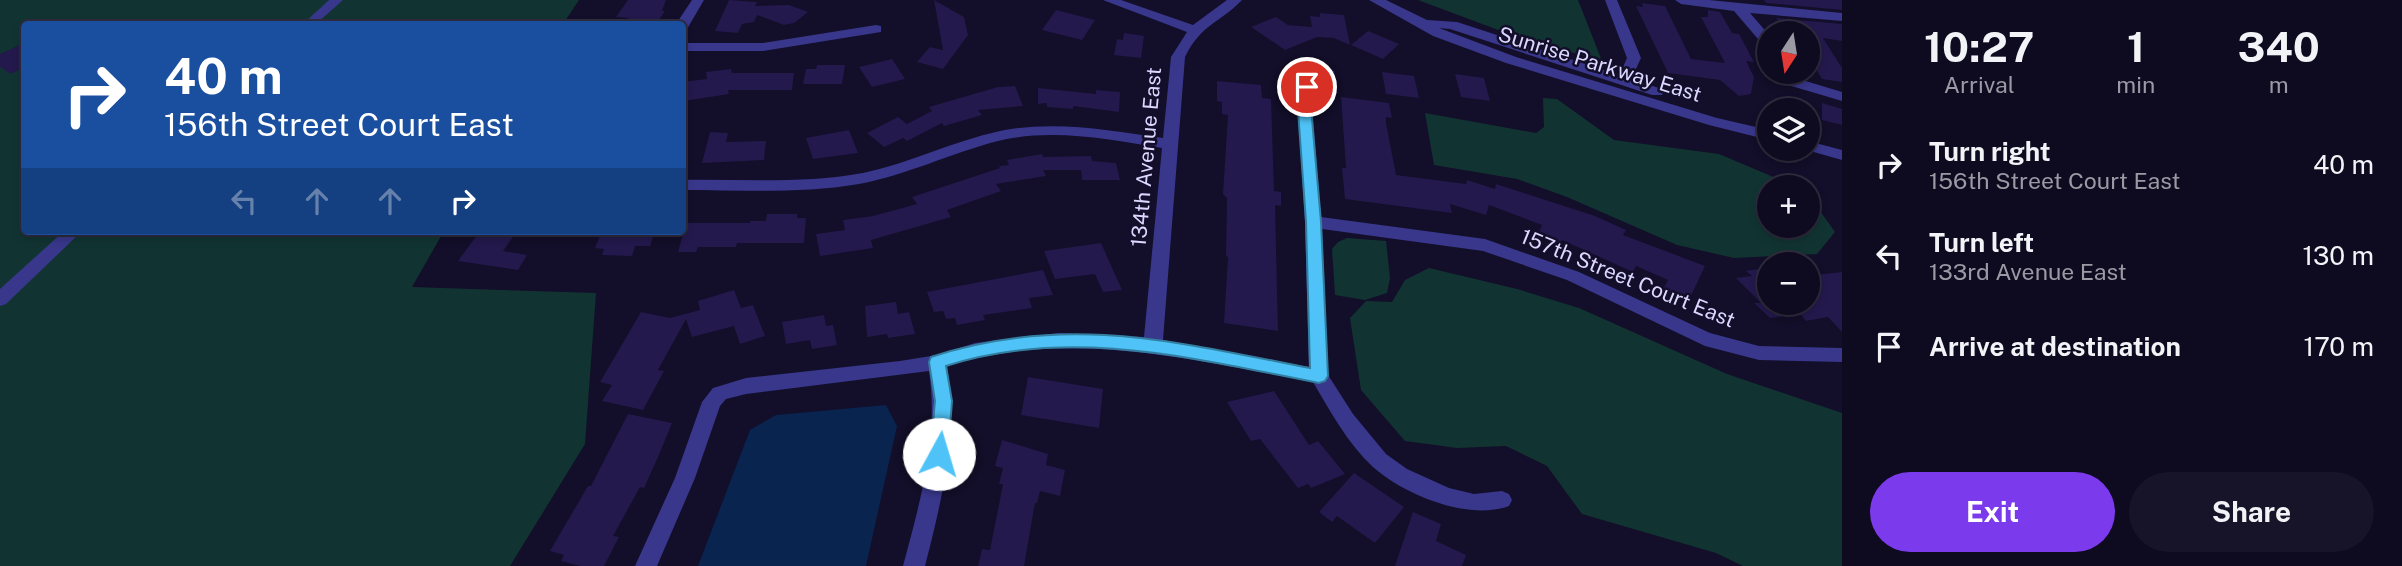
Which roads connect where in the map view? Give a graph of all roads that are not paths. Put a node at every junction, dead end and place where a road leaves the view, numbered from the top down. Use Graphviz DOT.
graph roads {
  1 [pos="337,0"];
  2 [pos="698,0"];
  3 [pos="1110,0"];
  4 [pos="1236,0"];
  5 [pos="1375,0"];
  6 [pos="1611,0"];
  7 [pos="1681,0"];
  8 [pos="1738,8"];
  9 [pos="1842,17"];
  10 [pos="312,21"];
  11 [pos="685,21"];
  12 [pos="1422,22"];
  13 [pos="876,29"];
  14 [pos="1757,29"];
  15 [pos="1194,30"];
  16 [pos="686,47"];
  17 [pos="1328,72"];
  18 [pos="1624,82"];
  19 [pos="1809,84"];
  20 [pos="1842,97"];
  21 [pos="1757,129"];
  22 [pos="1757,131"];
  23 [pos="1169,144"];
  24 [pos="1820,149"];
  25 [pos="1842,155"];
  26 [pos="686,185"];
  27 [pos="1314,222"];
  28 [pos="70,235"];
  29 [pos="0,299"];
  30 [pos="1153,345"];
  31 [pos="1842,355"];
  32 [pos="937,362"];
  33 [pos="1319,376"];
  34 [pos="1502,500"];
  35 [pos="646,566"];
  36 [pos="914,566"];
  1 -- 10 [label="street"];
  2 -- 11 [label="street"];
  3 -- 15 [label="street"];
  4 -- 15 [label="street, 134th Avenue East"];
  5 -- 12 [label="street, Sunrise Parkway East"];
  6 -- 18 [label="street"];
  7 -- 8 [label="street"];
  8 -- 9 [label="street"];
  8 -- 14 [label="street"];
  12 -- 18 [label="street, Sunrise Parkway East"];
  12 -- 22 [label="street, Sunrise Parkway East"];
  13 -- 16 [label="street"];
  15 -- 23 [label="street, 134th Avenue East"];
  17 -- 27 [label="street"];
  18 -- 21 [label="street, Sunrise Parkway East"];
  19 -- 20 [label="street"];
  23 -- 26 [label="street"];
  23 -- 30 [label="street, 134th Avenue East"];
  24 -- 25 [label="street"];
  27 -- 31 [label="street, 157th Street Court East"];
  27 -- 33 [label="street"];
  28 -- 29 [label="street"];
  30 -- 32 [label="street"];
  30 -- 33 [label="street"];
  32 -- 35 [label="street"];
  32 -- 36 [label="street"];
  33 -- 34 [label="street"];
}
